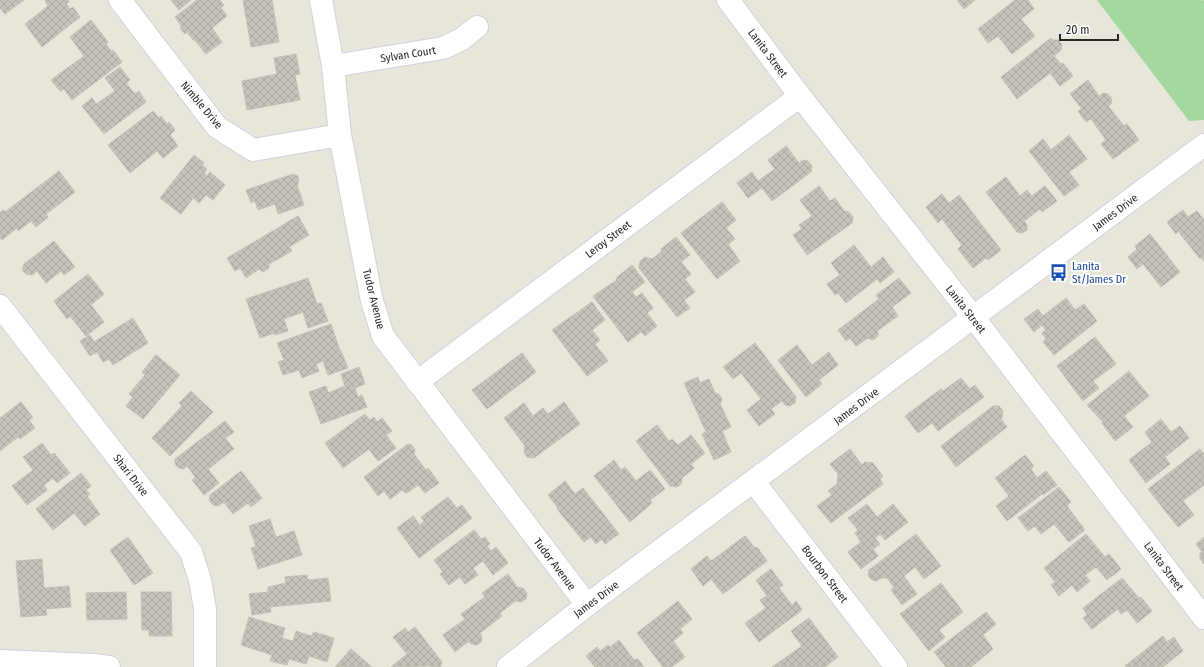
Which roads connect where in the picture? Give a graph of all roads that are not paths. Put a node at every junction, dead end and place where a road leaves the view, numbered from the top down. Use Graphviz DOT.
graph roads {
  1 [pos="120,0"];
  2 [pos="321,0"];
  3 [pos="728,0"];
  4 [pos="477,27"];
  5 [pos="333,66"];
  6 [pos="800,96"];
  7 [pos="340,135"];
  8 [pos="1204,145"];
  9 [pos="0,306"];
  10 [pos="974,318"];
  11 [pos="417,382"];
  12 [pos="754,482"];
  13 [pos="587,605"];
  14 [pos="1204,618"];
  15 [pos="0,661"];
  16 [pos="109,667"];
  17 [pos="205,667"];
  18 [pos="508,667"];
  19 [pos="896,667"];
  1 -- 7 [label="street, Nimble Drive"];
  2 -- 5 [label="street, Tudor Avenue"];
  3 -- 6 [label="street, Lanita Street"];
  4 -- 5 [label="street, Sylvan Court"];
  5 -- 7 [label="street, Tudor Avenue"];
  6 -- 10 [label="street, Lanita Street"];
  6 -- 11 [label="street, Leroy Street"];
  7 -- 11 [label="street, Tudor Avenue"];
  8 -- 10 [label="street, James Drive"];
  9 -- 17 [label="street, Shari Drive"];
  10 -- 12 [label="street, James Drive"];
  10 -- 14 [label="street, Lanita Street"];
  11 -- 13 [label="street, Tudor Avenue"];
  12 -- 13 [label="street, James Drive"];
  12 -- 19 [label="street, Bourbon Street"];
  13 -- 18 [label="street, James Drive"];
  15 -- 16 [label="street"];
}
